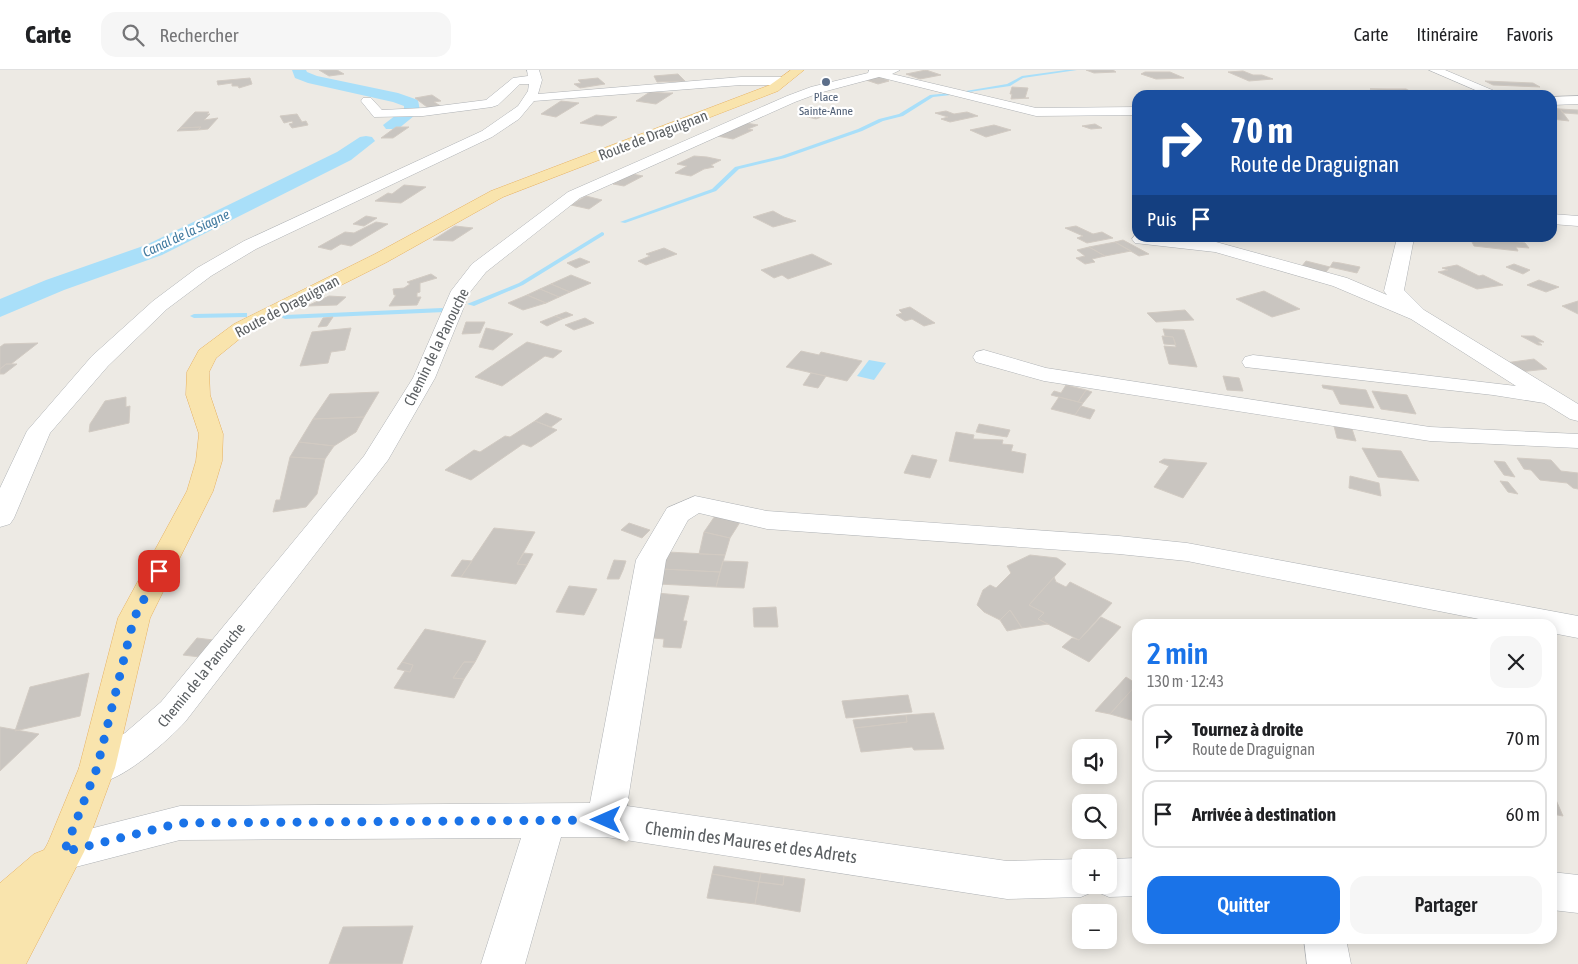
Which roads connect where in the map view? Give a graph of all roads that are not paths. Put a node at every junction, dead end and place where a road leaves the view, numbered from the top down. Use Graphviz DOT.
graph roads {
  1 [pos="837,70"];
  2 [pos="894,70"];
  3 [pos="1435,70"];
  4 [pos="874,72"];
  5 [pos="525,75"];
  6 [pos="791,76"];
  7 [pos="815,90"];
  8 [pos="1485,90"];
  9 [pos="530,98"];
  10 [pos="1578,100"];
  11 [pos="367,101"];
  12 [pos="1557,101"];
  13 [pos="1132,111"];
  14 [pos="1557,219"];
  15 [pos="1578,221"];
  16 [pos="1173,242"];
  17 [pos="1405,242"];
  18 [pos="1418,315"];
  19 [pos="984,357"];
  20 [pos="1253,362"];
  21 [pos="1556,400"];
  22 [pos="1578,414"];
  23 [pos="1578,441"];
  24 [pos="0,518"];
  25 [pos="1536,619"];
  26 [pos="1557,623"];
  27 [pos="1578,627"];
  28 [pos="97,768"];
  29 [pos="606,820"];
  30 [pos="546,821"];
  31 [pos="64,852"];
  32 [pos="1132,877"];
  33 [pos="1072,878"];
  34 [pos="1117,878"];
  35 [pos="1557,892"];
  36 [pos="1578,894"];
  37 [pos="0,910"];
  38 [pos="1326,944"];
  39 [pos="2,964"];
  40 [pos="503,964"];
  41 [pos="1329,964"];
  1 -- 7 [label="street"];
  2 -- 4 [label="street, Chemin de la Panouche"];
  3 -- 8 [label="street"];
  4 -- 7 [label="street, Chemin de la Panouche"];
  4 -- 13 [label="street"];
  5 -- 9 [label="street"];
  5 -- 11 [label="street"];
  6 -- 9 [label="street"];
  6 -- 28 [label="main road, Route de Draguignan"];
  7 -- 28 [label="street, Chemin de la Panouche"];
  9 -- 24 [label="street"];
  10 -- 12 [label="street"];
  14 -- 15 [label="street"];
  16 -- 18 [label="street"];
  17 -- 18 [label="street"];
  18 -- 21 [label="street"];
  19 -- 23 [label="street"];
  20 -- 21 [label="street"];
  21 -- 22 [label="street"];
  25 -- 29 [label="street"];
  26 -- 27 [label="street"];
  28 -- 31 [label="main road, Route de Draguignan"];
  29 -- 30 [label="street, Chemin des Maures et des Adrets"];
  29 -- 33 [label="street, Chemin des Maures et des Adrets"];
  30 -- 31 [label="street, Chemin des Maures et des Adrets"];
  30 -- 40 [label="street"];
  31 -- 37 [label="main road, Route de Draguignan"];
  31 -- 39 [label="main road, Route de Draguignan"];
  32 -- 34 [label="street"];
  35 -- 36 [label="street"];
  38 -- 41 [label="street"];
}
